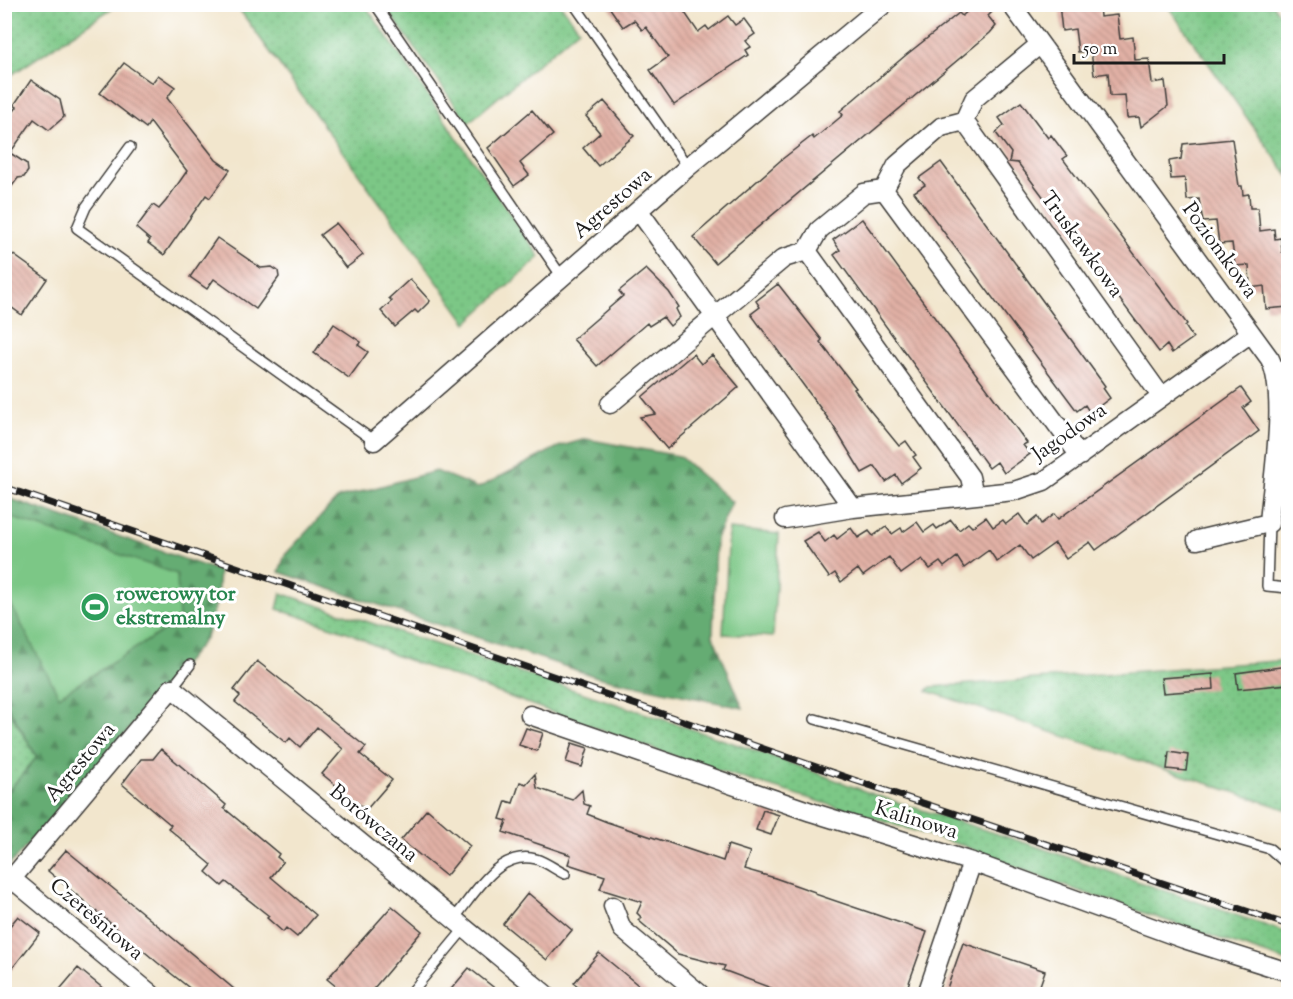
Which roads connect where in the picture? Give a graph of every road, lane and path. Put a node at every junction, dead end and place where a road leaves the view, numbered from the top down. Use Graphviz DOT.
graph roads {
  1 [pos="375,4"];
  2 [pos="573,4"];
  3 [pos="884,4"];
  4 [pos="1011,4"];
  5 [pos="1040,45"];
  6 [pos="964,121"];
  7 [pos="130,147"];
  8 [pos="688,167"];
  9 [pos="884,190"];
  10 [pos="639,211"];
  11 [pos="807,251"];
  12 [pos="562,278"];
  13 [pos="715,315"];
  14 [pos="1251,333"];
  15 [pos="1161,396"];
  16 [pos="610,404"];
  17 [pos="374,441"];
  18 [pos="1080,456"];
  19 [pos="975,495"];
  20 [pos="853,508"];
  21 [pos="785,519"];
  22 [pos="1269,524"];
  23 [pos="1197,540"];
  24 [pos="1288,588"];
  25 [pos="190,665"];
  26 [pos="172,688"];
  27 [pos="530,715"];
  28 [pos="815,719"];
  29 [pos="972,862"];
  30 [pos="1288,865"];
  31 [pos="565,874"];
  32 [pos="8,884"];
  33 [pos="613,906"];
  34 [pos="459,924"];
  35 [pos="1288,972"];
  36 [pos="150,994"];
  37 [pos="410,994"];
  38 [pos="545,994"];
  39 [pos="700,994"];
  40 [pos="927,994"];
  1 -- 12 [label="lane"];
  2 -- 8 [label="lane"];
  3 -- 8 [label="street, Agrestowa"];
  4 -- 5 [label="street, Poziomkowa"];
  5 -- 6 [label="street"];
  5 -- 14 [label="street, Poziomkowa"];
  6 -- 9 [label="street"];
  6 -- 15 [label="street, Truskawkowa"];
  7 -- 17 [label="lane"];
  8 -- 10 [label="street, Agrestowa"];
  9 -- 11 [label="street"];
  9 -- 18 [label="street"];
  10 -- 12 [label="street, Agrestowa"];
  10 -- 13 [label="street"];
  11 -- 13 [label="street"];
  11 -- 19 [label="street"];
  12 -- 17 [label="street, Agrestowa"];
  13 -- 16 [label="street"];
  13 -- 20 [label="street"];
  14 -- 15 [label="street, Jagodowa"];
  14 -- 22 [label="street, Poziomkowa"];
  15 -- 18 [label="street, Jagodowa"];
  18 -- 19 [label="street, Jagodowa"];
  19 -- 20 [label="street, Jagodowa"];
  20 -- 21 [label="street, Jagodowa"];
  22 -- 23 [label="street"];
  22 -- 24 [label="lane"];
  25 -- 26 [label="lane, Agrestowa"];
  26 -- 32 [label="street, Agrestowa"];
  26 -- 34 [label="street, Borówczana"];
  27 -- 29 [label="street, Kalinowa"];
  28 -- 30 [label="lane"];
  29 -- 35 [label="street, Kalinowa"];
  29 -- 40 [label="street"];
  31 -- 34 [label="lane"];
  32 -- 36 [label="street, Czereśniowa"];
  33 -- 39 [label="street"];
  34 -- 37 [label="lane"];
  34 -- 38 [label="street, Borówczana"];
}
